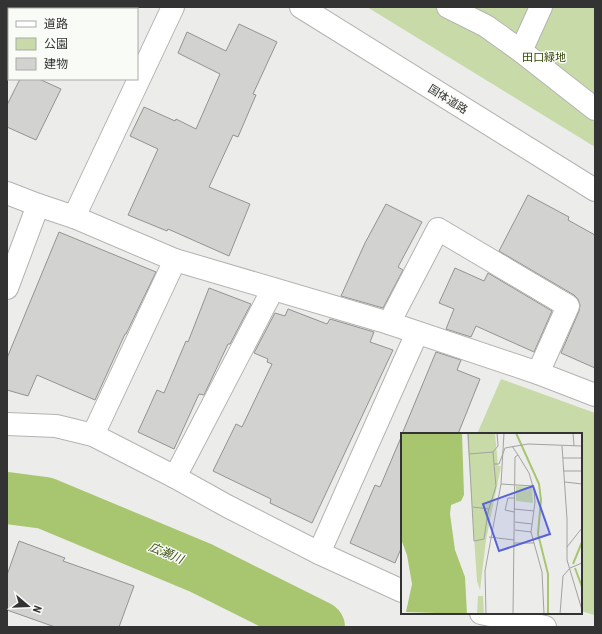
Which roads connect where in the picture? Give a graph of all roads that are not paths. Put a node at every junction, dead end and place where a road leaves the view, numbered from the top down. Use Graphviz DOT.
graph roads {
  1 [pos="173,7"];
  2 [pos="301,7"];
  3 [pos="448,7"];
  4 [pos="541,7"];
  5 [pos="521,51"];
  6 [pos="595,109"];
  7 [pos="595,190"];
  8 [pos="7,193"];
  9 [pos="38,206"];
  10 [pos="74,217"];
  11 [pos="175,260"];
  12 [pos="7,288"];
  13 [pos="273,289"];
  14 [pos="389,323"];
  15 [pos="418,333"];
  16 [pos="538,373"];
  17 [pos="595,395"];
  18 [pos="7,424"];
  19 [pos="93,435"];
  20 [pos="175,477"];
  21 [pos="320,553"];
  22 [pos="401,591"];
  23 [pos="486,614"];
  24 [pos="545,627"];
  1 -- 10 [label="street"];
  2 -- 7 [label="street, 国体道路"];
  3 -- 5 [label="street"];
  4 -- 5 [label="street"];
  5 -- 6 [label="street"];
  8 -- 9 [label="street"];
  9 -- 10 [label="street"];
  9 -- 12 [label="street"];
  10 -- 11 [label="street"];
  11 -- 13 [label="street"];
  11 -- 19 [label="street"];
  13 -- 14 [label="street"];
  13 -- 20 [label="street"];
  14 -- 15 [label="street"];
  14 -- 16 [label="street"];
  15 -- 16 [label="street"];
  15 -- 21 [label="street"];
  16 -- 17 [label="street"];
  18 -- 19 [label="street"];
  19 -- 20 [label="street"];
  20 -- 21 [label="street"];
  21 -- 22 [label="street"];
  23 -- 24 [label="street"];
}
